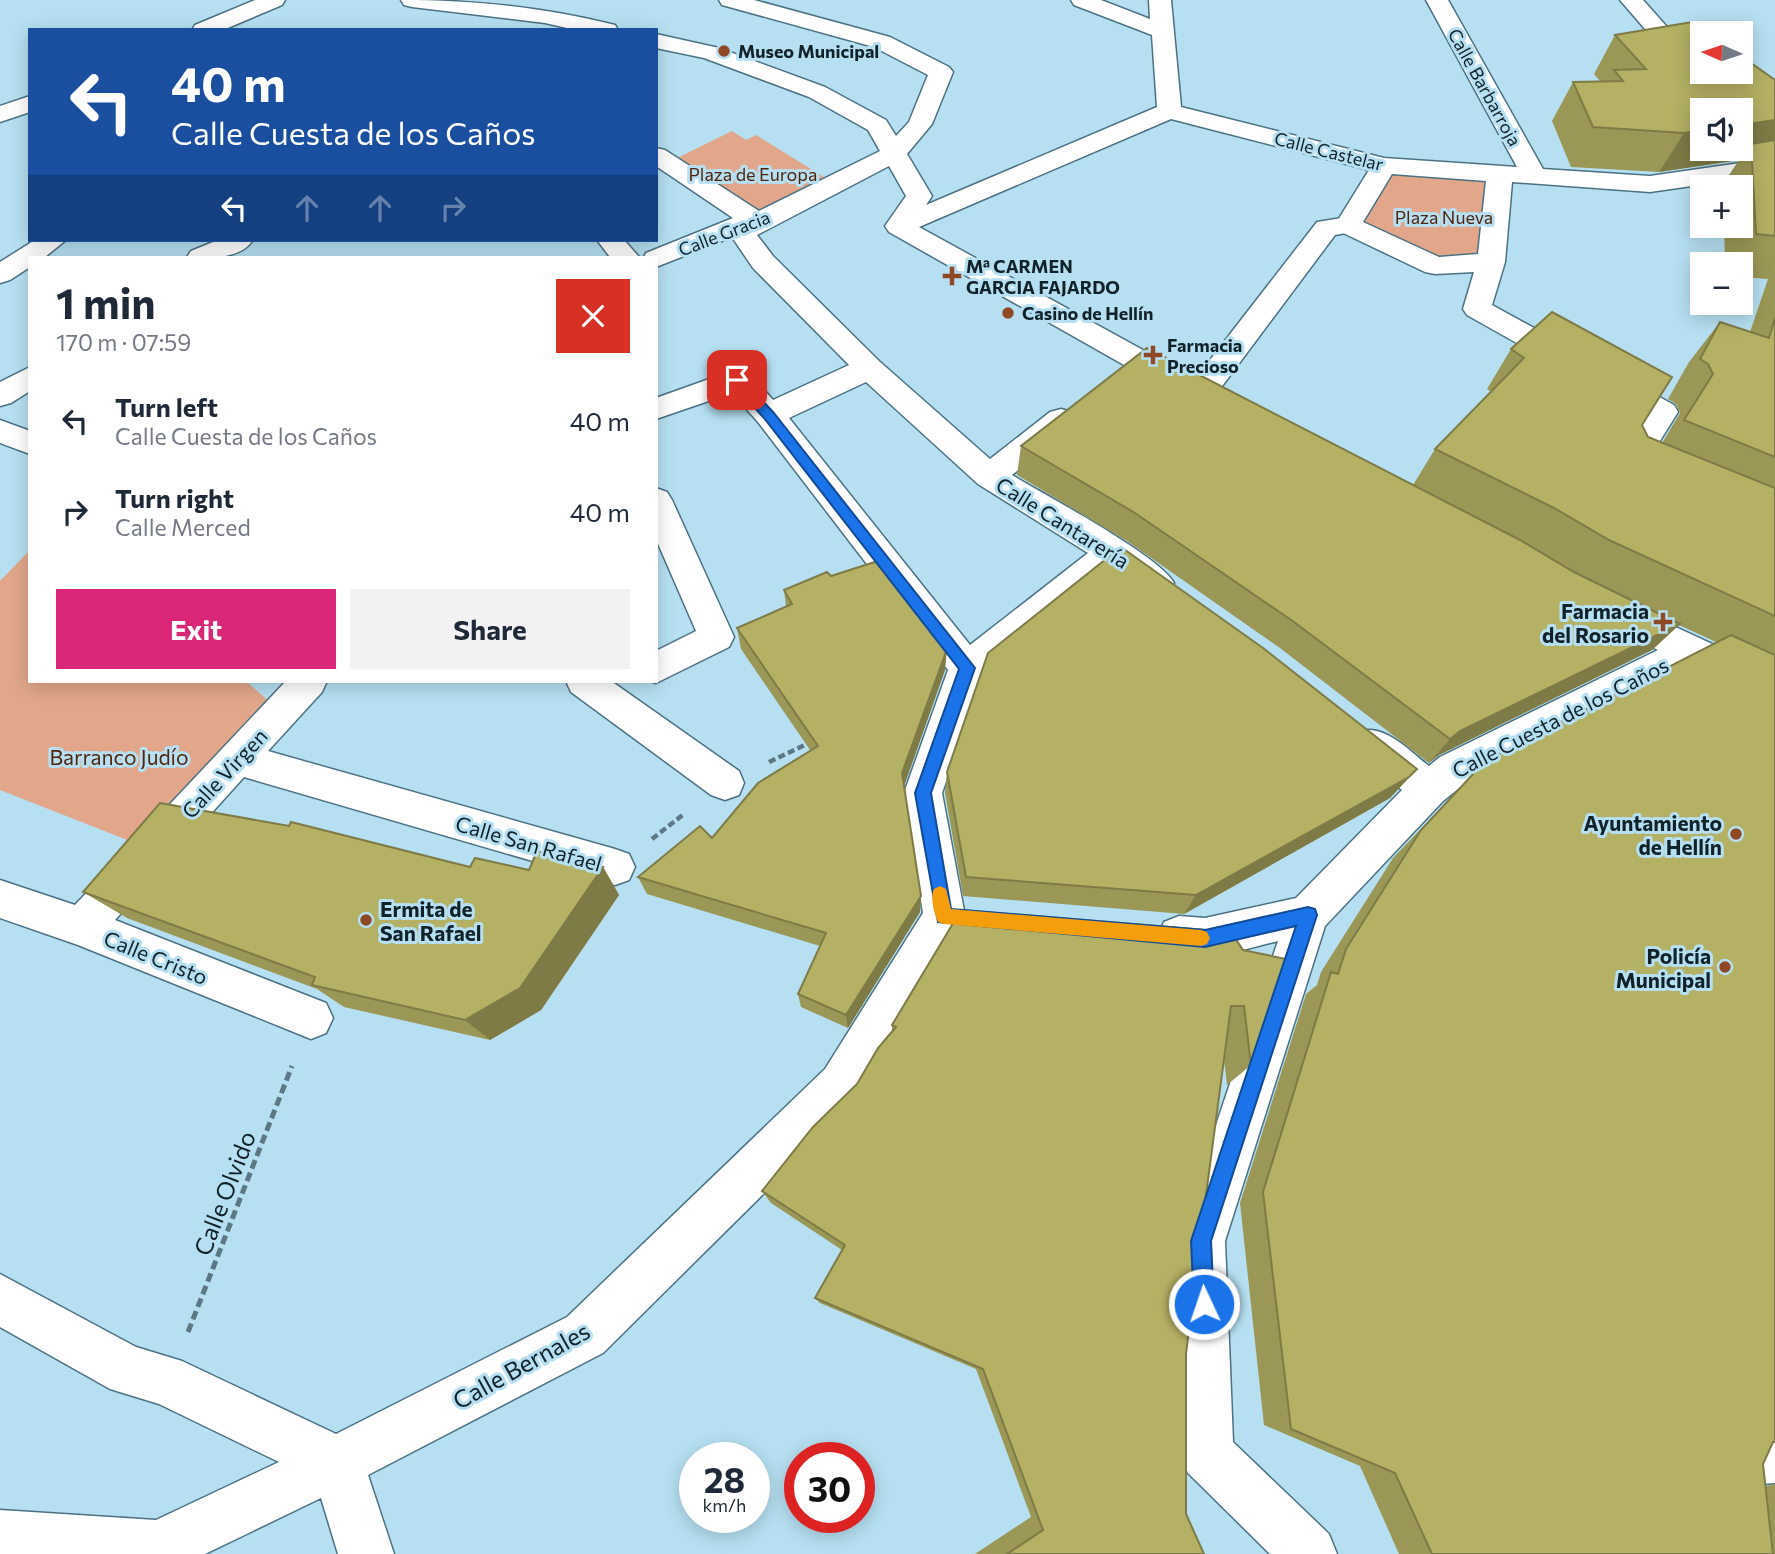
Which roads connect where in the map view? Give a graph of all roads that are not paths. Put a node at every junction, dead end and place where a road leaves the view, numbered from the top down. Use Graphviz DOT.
graph roads {
  1 [pos="274,0"];
  2 [pos="412,0"];
  3 [pos="580,0"];
  4 [pos="730,0"];
  5 [pos="1082,0"];
  6 [pos="1160,0"];
  7 [pos="1437,0"];
  8 [pos="1631,0"];
  9 [pos="463,7"];
  10 [pos="545,16"];
  11 [pos="208,28"];
  12 [pos="475,28"];
  13 [pos="598,28"];
  14 [pos="1163,32"];
  15 [pos="658,41"];
  16 [pos="28,104"];
  17 [pos="1169,111"];
  18 [pos="0,116"];
  19 [pos="1775,124"];
  20 [pos="894,154"];
  21 [pos="658,156"];
  22 [pos="1384,166"];
  23 [pos="1775,166"];
  24 [pos="1500,172"];
  25 [pos="1533,174"];
  26 [pos="756,221"];
  27 [pos="1348,225"];
  28 [pos="898,226"];
  29 [pos="50,242"];
  30 [pos="235,242"];
  31 [pos="612,242"];
  32 [pos="28,256"];
  33 [pos="28,256"];
  34 [pos="203,256"];
  35 [pos="624,256"];
  36 [pos="658,258"];
  37 [pos="1491,262"];
  38 [pos="0,274"];
  39 [pos="869,368"];
  40 [pos="28,378"];
  41 [pos="0,396"];
  42 [pos="1084,402"];
  43 [pos="658,408"];
  44 [pos="769,415"];
  45 [pos="0,431"];
  46 [pos="28,442"];
  47 [pos="989,476"];
  48 [pos="1666,481"];
  49 [pos="658,505"];
  50 [pos="1113,552"];
  51 [pos="1178,598"];
  52 [pos="1587,599"];
  53 [pos="1691,650"];
  54 [pos="658,667"];
  55 [pos="967,668"];
  56 [pos="307,683"];
  57 [pos="607,686"];
  58 [pos="1775,690"];
  59 [pos="1342,720"];
  60 [pos="237,759"];
  61 [pos="725,783"];
  62 [pos="1429,789"];
  63 [pos="615,867"];
  64 [pos="0,899"];
  65 [pos="1308,915"];
  66 [pos="82,927"];
  67 [pos="1150,934"];
  68 [pos="311,1018"];
  69 [pos="0,1299"];
  70 [pos="1775,1456"];
  71 [pos="337,1462"];
  72 [pos="0,1537"];
  73 [pos="366,1554"];
  74 [pos="1309,1554"];
  75 [pos="1742,1554"];
  1 -- 11 [label="street"];
  2 -- 9 [label="street"];
  3 -- 10 [label="street"];
  4 -- 20 [label="street"];
  5 -- 14 [label="street"];
  6 -- 14 [label="street"];
  7 -- 25 [label="street, Calle Barbarroja"];
  8 -- 19 [label="street"];
  9 -- 10 [label="street"];
  9 -- 12 [label="street"];
  10 -- 13 [label="street"];
  14 -- 17 [label="street"];
  15 -- 20 [label="street"];
  16 -- 18 [label="street"];
  17 -- 22 [label="street, Calle Castelar"];
  17 -- 28 [label="street"];
  20 -- 26 [label="street, Calle Gracia"];
  20 -- 28 [label="street"];
  21 -- 26 [label="street"];
  22 -- 24 [label="street, Calle Castelar"];
  22 -- 27 [label="street"];
  23 -- 25 [label="street, Calle Castelar"];
  24 -- 25 [label="street, Calle Castelar"];
  24 -- 37 [label="street"];
  26 -- 36 [label="street, Calle Gracia"];
  26 -- 39 [label="street, Calle Cantarería"];
  27 -- 28 [label="street"];
  27 -- 37 [label="street"];
  29 -- 33 [label="street"];
  30 -- 34 [label="street"];
  31 -- 35 [label="street"];
  32 -- 38 [label="street"];
  37 -- 48 [label="street"];
  39 -- 44 [label="street"];
  39 -- 47 [label="street, Calle Cantarería"];
  40 -- 41 [label="street"];
  42 -- 47 [label="street"];
  43 -- 44 [label="street"];
  44 -- 55 [label="street"];
  45 -- 46 [label="street"];
  47 -- 50 [label="street, Calle Cantarería"];
  49 -- 54 [label="street"];
  50 -- 51 [label="street, Calle Cantarería"];
  50 -- 55 [label="street"];
  52 -- 53 [label="street"];
  53 -- 58 [label="street"];
  53 -- 62 [label="street, Calle Cuesta de los Caños"];
  55 -- 71 [label="street, Calle Bernales"];
  56 -- 60 [label="street, Calle Virgen"];
  57 -- 61 [label="street"];
  59 -- 62 [label="street"];
  60 -- 63 [label="street, Calle San Rafael"];
  60 -- 66 [label="street, Calle Virgen"];
  62 -- 65 [label="street, Calle Cuesta de los Caños"];
  64 -- 66 [label="street, Calle Cristo"];
  65 -- 67 [label="street"];
  65 -- 74 [label="street"];
  66 -- 68 [label="street, Calle Cristo"];
  69 -- 71 [label="street"];
  70 -- 75 [label="street"];
  71 -- 72 [label="street, Calle Bernales"];
  71 -- 73 [label="street"];
}
